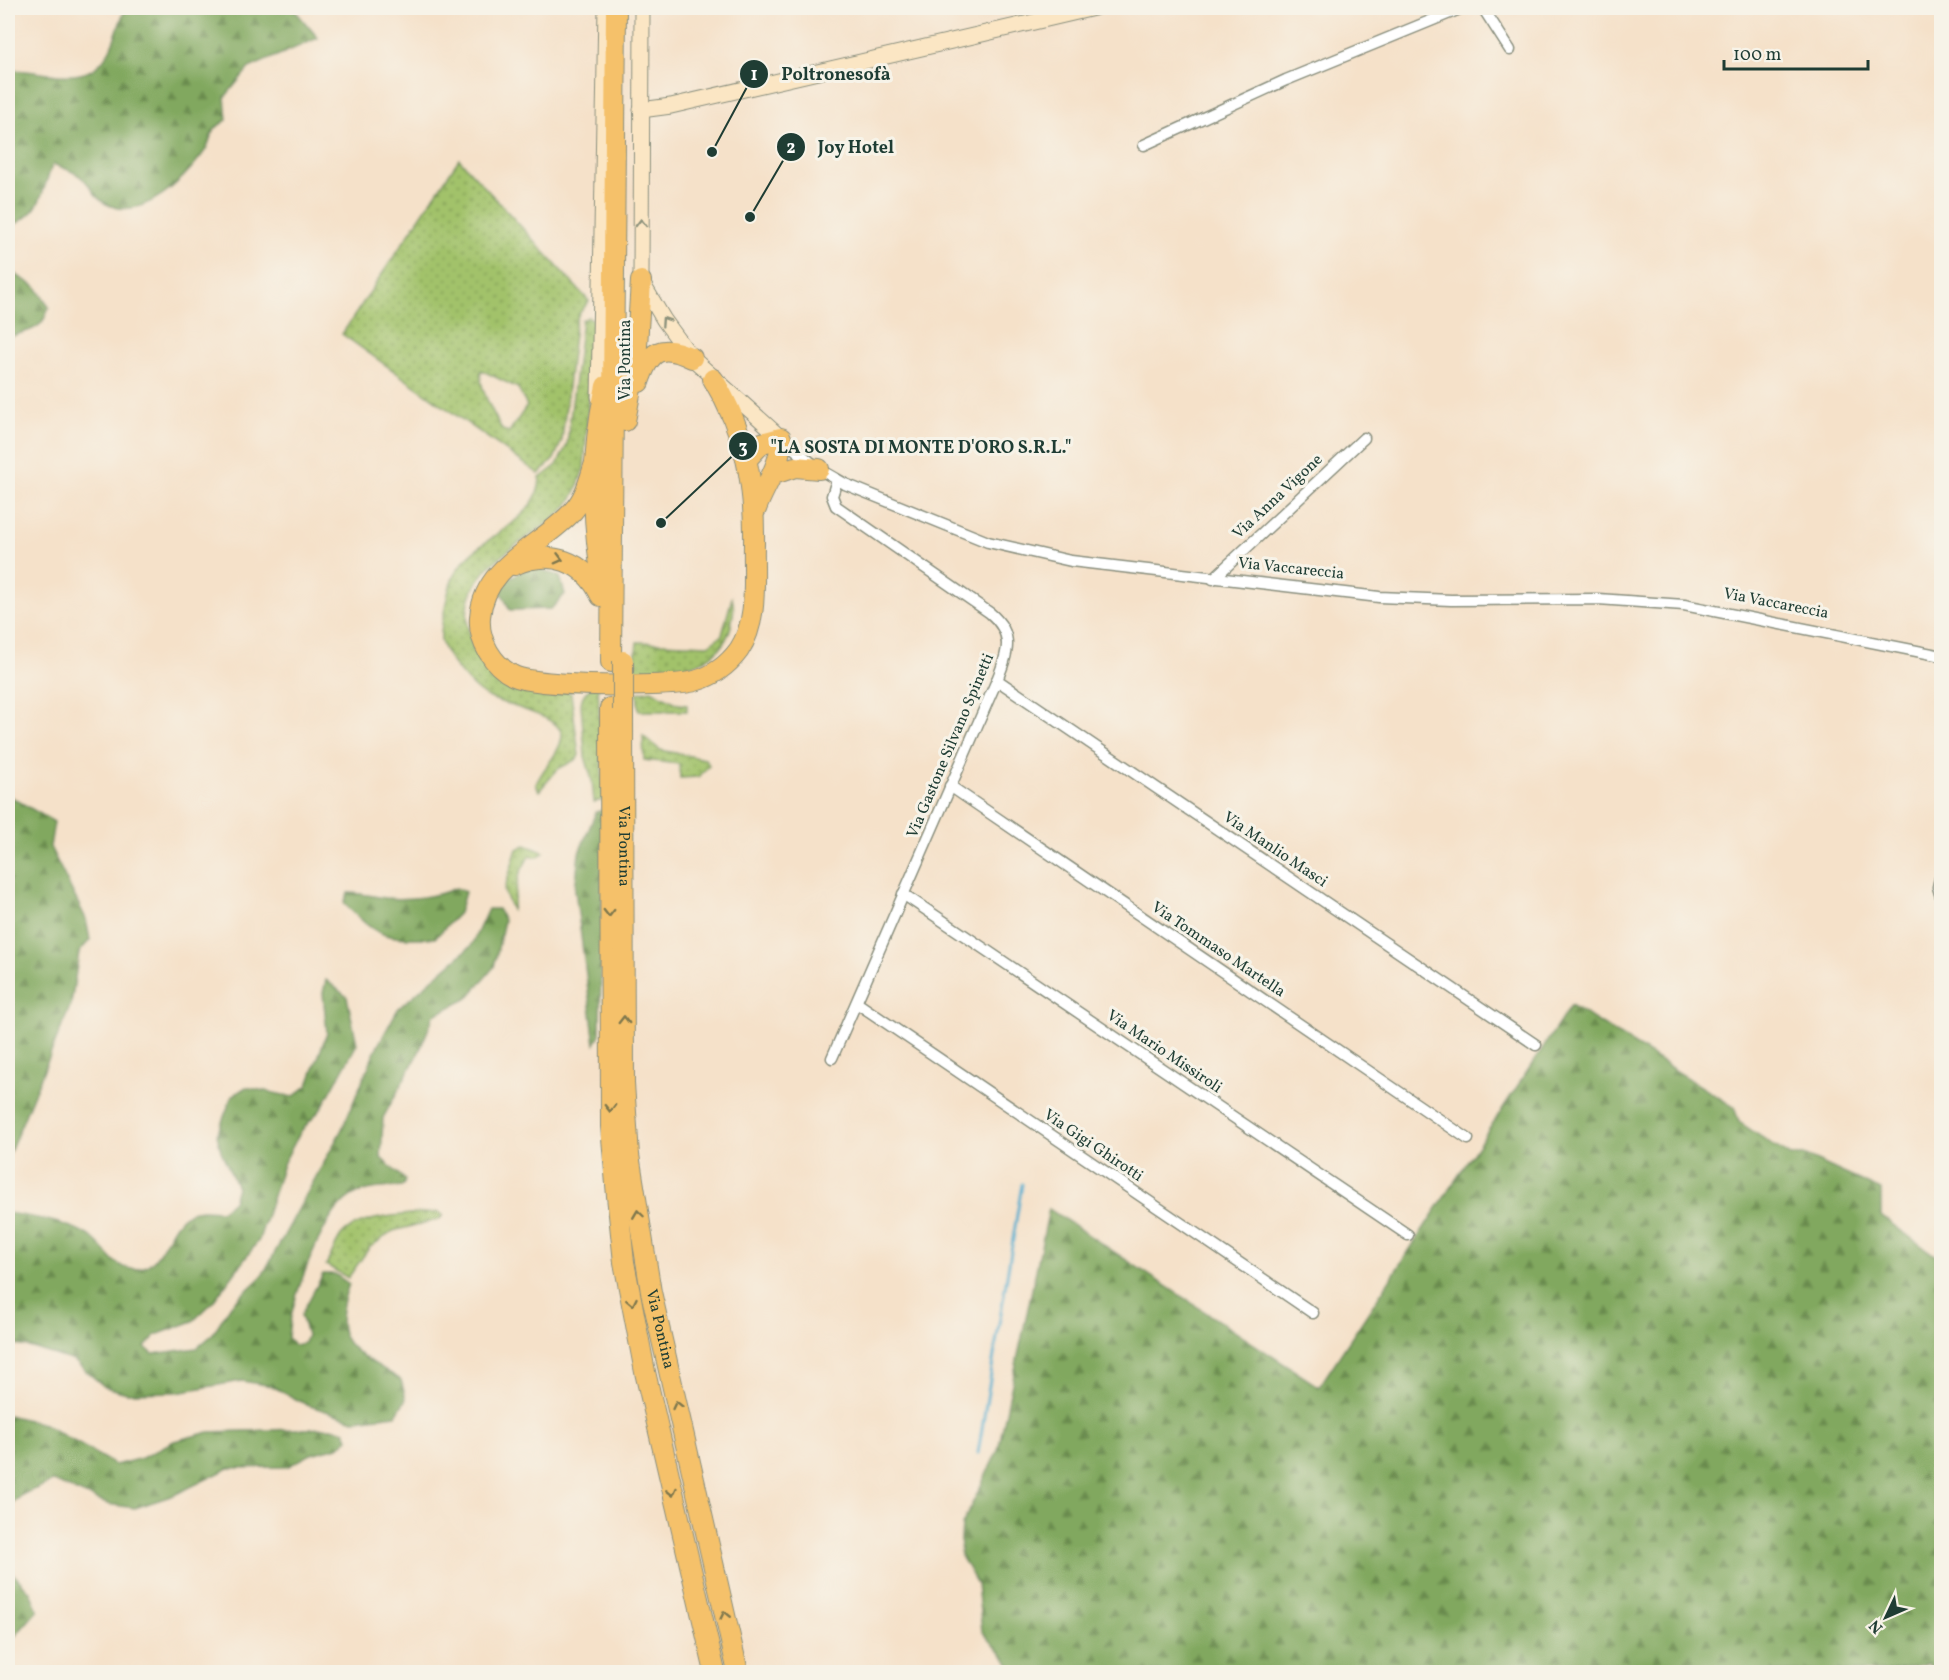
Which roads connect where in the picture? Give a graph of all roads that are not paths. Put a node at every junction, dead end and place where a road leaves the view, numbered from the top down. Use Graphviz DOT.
graph roads {
  1 [pos="606,8"];
  2 [pos="616,8"];
  3 [pos="628,8"];
  4 [pos="642,8"];
  5 [pos="1094,8"];
  6 [pos="1462,8"];
  7 [pos="1483,8"];
  8 [pos="1510,50"];
  9 [pos="641,110"];
  10 [pos="1144,145"];
  11 [pos="641,281"];
  12 [pos="614,349"];
  13 [pos="692,358"];
  14 [pos="713,380"];
  15 [pos="598,420"];
  16 [pos="625,421"];
  17 [pos="781,438"];
  18 [pos="1364,438"];
  19 [pos="748,458"];
  20 [pos="594,466"];
  21 [pos="819,469"];
  22 [pos="774,474"];
  23 [pos="837,480"];
  24 [pos="755,512"];
  25 [pos="503,570"];
  26 [pos="1213,579"];
  27 [pos="605,604"];
  28 [pos="1941,656"];
  29 [pos="617,662"];
  30 [pos="997,680"];
  31 [pos="617,709"];
  32 [pos="950,786"];
  33 [pos="1941,870"];
  34 [pos="903,894"];
  35 [pos="1941,900"];
  36 [pos="857,1003"];
  37 [pos="1536,1045"];
  38 [pos="832,1058"];
  39 [pos="1468,1139"];
  40 [pos="1408,1235"];
  41 [pos="1313,1313"];
  42 [pos="715,1672"];
  43 [pos="738,1672"];
  1 -- 15 [label="street, Via Pontina"];
  2 -- 12 [label="highway, Via Pontina"];
  3 -- 16 [label="highway, Via Pontina"];
  4 -- 9 [label="street"];
  5 -- 9 [label="street"];
  6 -- 10 [label="street"];
  7 -- 8 [label="street"];
  11 -- 9 [label="street, one-way"];
  13 -- 11 [label="street, Via Vaccareccia, one-way"];
  11 -- 16 [label="highway"];
  12 -- 15 [label="highway"];
  12 -- 29 [label="highway, Via Pontina"];
  13 -- 14 [label="street, Via Vaccareccia"];
  13 -- 16 [label="highway"];
  14 -- 17 [label="street, Via Vaccareccia"];
  14 -- 19 [label="highway"];
  15 -- 20 [label="highway"];
  16 -- 29 [label="highway, Via Pontina"];
  17 -- 19 [label="highway"];
  17 -- 21 [label="street, Via Vaccareccia"];
  17 -- 22 [label="highway"];
  18 -- 26 [label="street, Via Anna Vigone"];
  19 -- 24 [label="highway"];
  20 -- 25 [label="highway"];
  20 -- 27 [label="highway"];
  21 -- 22 [label="highway"];
  21 -- 23 [label="street, Via Vaccareccia"];
  22 -- 24 [label="highway"];
  23 -- 26 [label="street, Via Vaccareccia"];
  23 -- 30 [label="street, Via Gastone Silvano Spinetti"];
  24 -- 25 [label="highway"];
  25 -- 27 [label="highway, one-way"];
  26 -- 28 [label="street, Via Vaccareccia"];
  27 -- 29 [label="highway"];
  29 -- 31 [label="highway, Via Pontina"];
  30 -- 32 [label="street, Via Gastone Silvano Spinetti"];
  30 -- 37 [label="street, Via Manlio Masci"];
  31 -- 42 [label="highway, Via Pontina, one-way"];
  43 -- 31 [label="highway, Via Pontina, one-way"];
  32 -- 34 [label="street, Via Gastone Silvano Spinetti"];
  32 -- 39 [label="street, Via Tommaso Martella"];
  33 -- 35 [label="street"];
  34 -- 36 [label="street, Via Gastone Silvano Spinetti"];
  34 -- 40 [label="street, Via Mario Missiroli"];
  36 -- 38 [label="street, Via Gastone Silvano Spinetti"];
  36 -- 41 [label="street, Via Gigi Ghirotti"];
}
